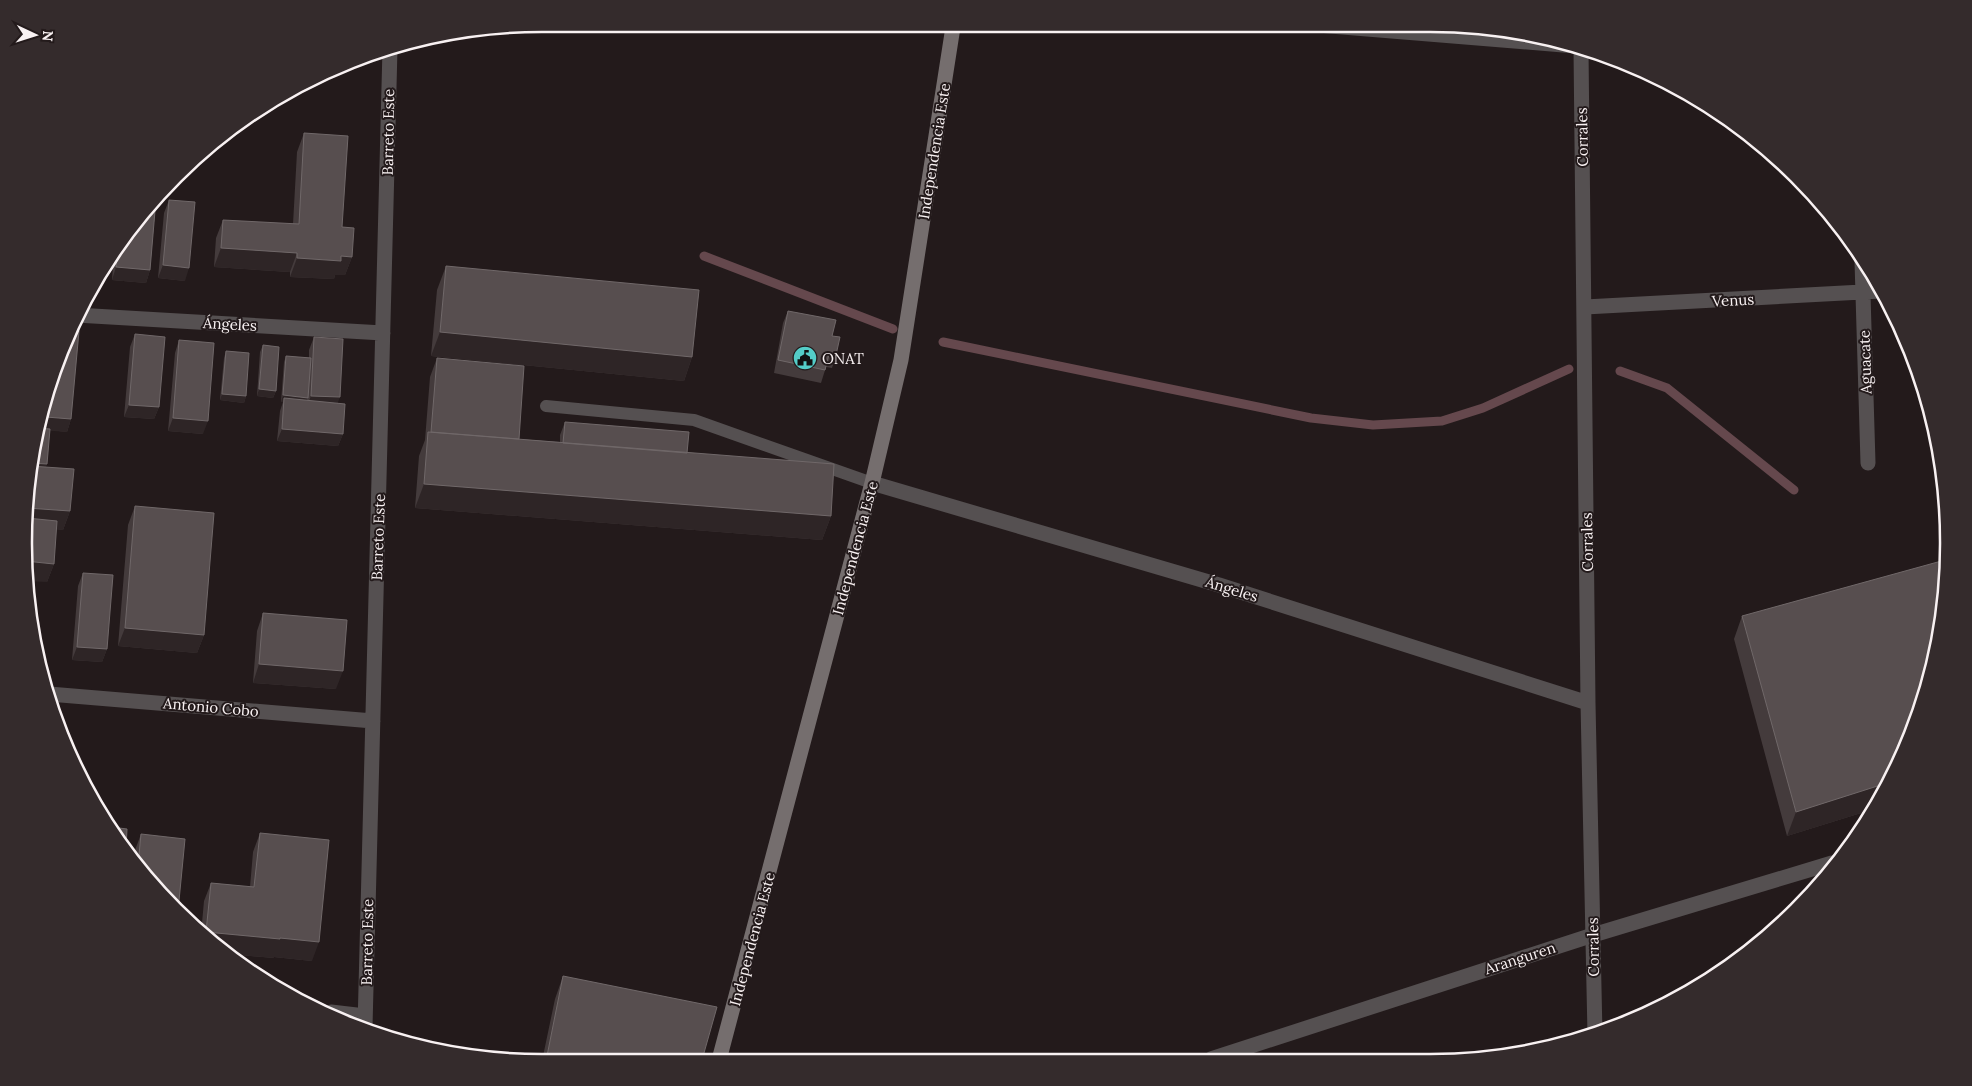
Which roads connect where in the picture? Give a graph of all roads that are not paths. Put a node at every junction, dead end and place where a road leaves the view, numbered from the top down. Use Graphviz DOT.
graph roads {
  1 [pos="952,32"];
  2 [pos="1403,32"];
  3 [pos="1531,42"];
  4 [pos="1581,56"];
  5 [pos="390,57"];
  6 [pos="1862,274"];
  7 [pos="1873,292"];
  8 [pos="1862,293"];
  9 [pos="1584,307"];
  10 [pos="85,317"];
  11 [pos="383,333"];
  12 [pos="546,406"];
  13 [pos="1868,463"];
  14 [pos="872,483"];
  15 [pos="56,695"];
  16 [pos="1588,703"];
  17 [pos="373,721"];
  18 [pos="1825,865"];
  19 [pos="1593,935"];
  20 [pos="365,1021"];
  21 [pos="1595,1025"];
  22 [pos="722,1054"];
  23 [pos="1226,1054"];
  1 -- 14 [label="main road, Independencia Este"];
  2 -- 3 [label="street"];
  4 -- 9 [label="street, Corrales"];
  5 -- 11 [label="street, Barreto Este"];
  6 -- 8 [label="street, Aguacate"];
  7 -- 8 [label="street, Venus"];
  8 -- 9 [label="street, Venus"];
  8 -- 13 [label="street, Aguacate"];
  9 -- 16 [label="street, Corrales"];
  10 -- 11 [label="street, Ángeles"];
  11 -- 17 [label="street, Barreto Este"];
  12 -- 14 [label="lane"];
  14 -- 16 [label="street, Ángeles"];
  14 -- 22 [label="main road, Independencia Este"];
  15 -- 17 [label="street, Antonio Cobo"];
  16 -- 19 [label="street, Corrales"];
  17 -- 20 [label="street, Barreto Este"];
  18 -- 19 [label="street, Aranguren"];
  19 -- 21 [label="street, Corrales"];
  19 -- 23 [label="street, Aranguren"];
}
